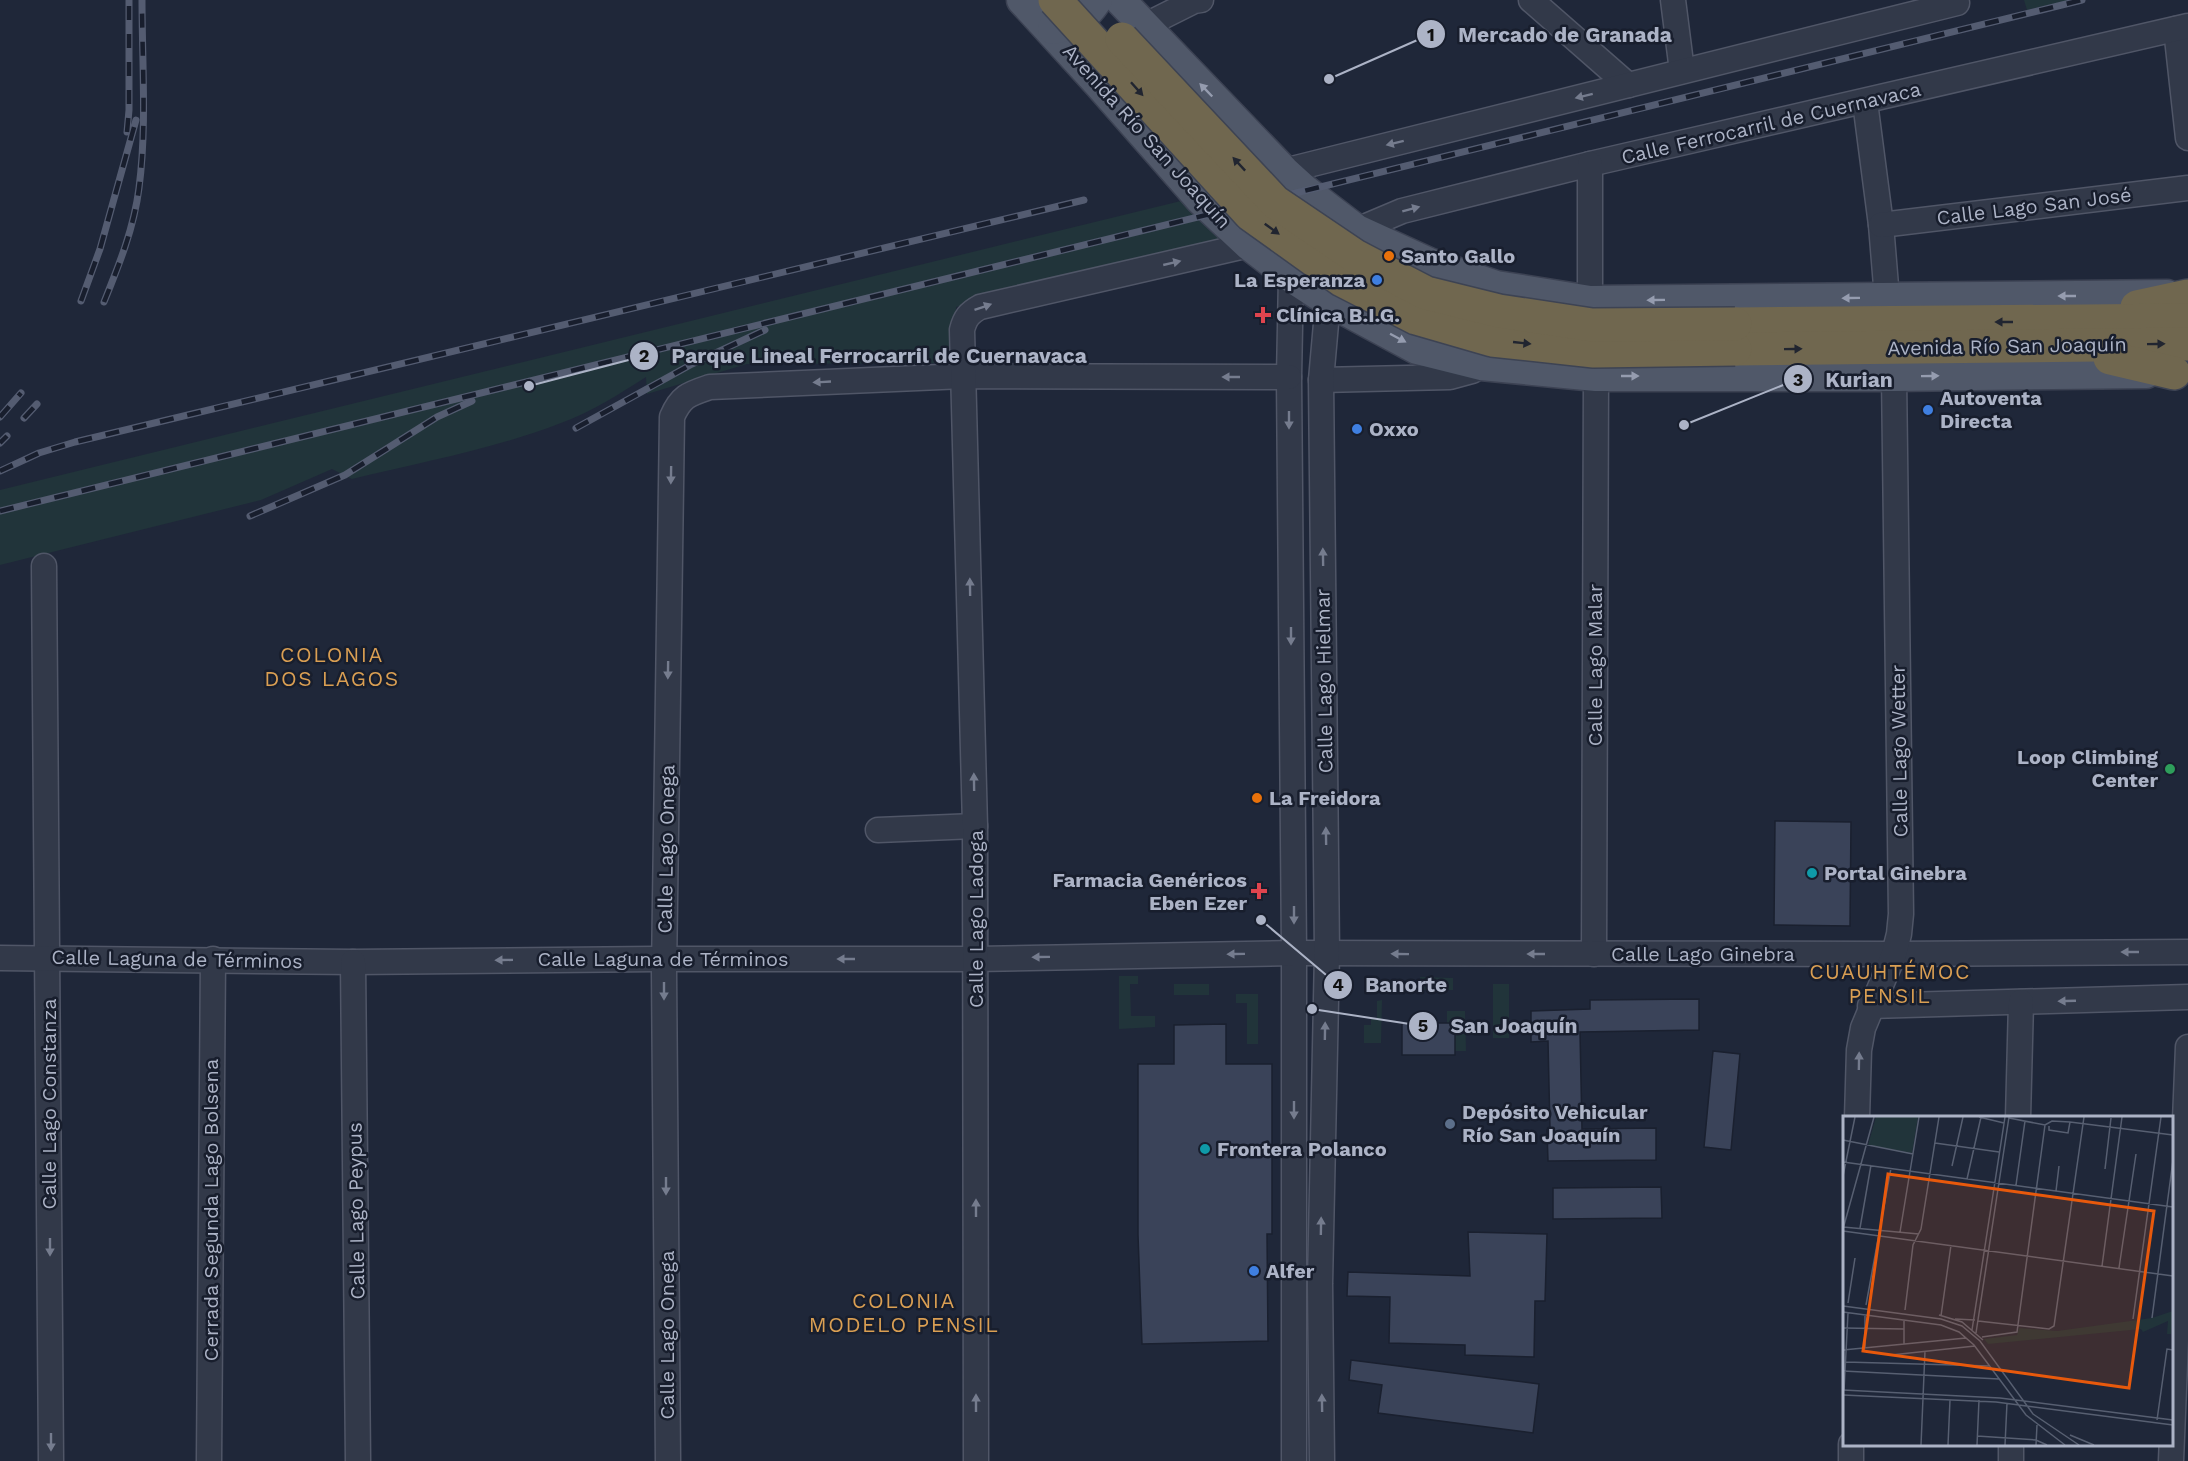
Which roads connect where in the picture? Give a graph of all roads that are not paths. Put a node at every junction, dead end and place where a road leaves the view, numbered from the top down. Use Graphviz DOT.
graph roads {
  1 [pos="1022,0"];
  2 [pos="1085,0"];
  3 [pos="1097,0"];
  4 [pos="1120,0"];
  5 [pos="1201,0"];
  6 [pos="1531,0"];
  7 [pos="1673,0"];
  8 [pos="1957,3"];
  9 [pos="1052,15"];
  10 [pos="1144,26"];
  11 [pos="2182,28"];
  12 [pos="1682,71"];
  13 [pos="1099,84"];
  14 [pos="1628,86"];
  15 [pos="1865,102"];
  16 [pos="2188,138"];
  17 [pos="1590,165"];
  18 [pos="1284,171"];
  19 [pos="2188,188"];
  20 [pos="1881,225"];
  21 [pos="1357,230"];
  22 [pos="1249,245"];
  23 [pos="1291,277"];
  24 [pos="1497,286"];
  25 [pos="2188,296"];
  26 [pos="1887,298"];
  27 [pos="1328,301"];
  28 [pos="1590,301"];
  29 [pos="2188,321"];
  30 [pos="2061,334"];
  31 [pos="1735,337"];
  32 [pos="2183,363"];
  33 [pos="1481,366"];
  34 [pos="964,376"];
  35 [pos="1596,376"];
  36 [pos="1894,376"];
  37 [pos="1289,377"];
  38 [pos="1321,380"];
  39 [pos="44,566"];
  40 [pos="975,826"];
  41 [pos="878,830"];
  42 [pos="2188,952"];
  43 [pos="1294,953"];
  44 [pos="1327,953"];
  45 [pos="1594,954"];
  46 [pos="1894,954"];
  47 [pos="0,958"];
  48 [pos="48,958"];
  49 [pos="976,958"];
  50 [pos="213,959"];
  51 [pos="664,959"];
  52 [pos="353,962"];
  53 [pos="2188,997"];
  54 [pos="2020,1002"];
  55 [pos="1870,1006"];
  56 [pos="2188,1047"];
  57 [pos="1857,1116"];
  58 [pos="2018,1116"];
  59 [pos="2173,1412"];
  60 [pos="2172,1446"];
  61 [pos="51,1461"];
  62 [pos="209,1461"];
  63 [pos="358,1461"];
  64 [pos="668,1461"];
  65 [pos="975,1461"];
  66 [pos="1294,1461"];
  67 [pos="1322,1461"];
  68 [pos="2171,1461"];
  1 -- 9 [label="main road, Avenida Río San Joaquín"];
  31 -- 2 [label="highway, Avenida Río San Joaquín, one-way, bridge"];
  3 -- 9 [label="main road"];
  4 -- 10 [label="main road"];
  5 -- 10 [label="street"];
  6 -- 14 [label="street"];
  7 -- 12 [label="street"];
  8 -- 12 [label="street"];
  9 -- 13 [label="main road, Avenida Río San Joaquín"];
  9 -- 31 [label="highway, Avenida Río San Joaquín, one-way, bridge"];
  10 -- 13 [label="main road"];
  18 -- 10 [label="main road, one-way"];
  11 -- 15 [label="street, Calle Ferrocarril de Cuernavaca"];
  11 -- 16 [label="street"];
  12 -- 14 [label="street"];
  13 -- 22 [label="main road, Avenida Río San Joaquín"];
  14 -- 18 [label="street, one-way"];
  15 -- 17 [label="street, Calle Ferrocarril de Cuernavaca"];
  15 -- 20 [label="street"];
  21 -- 17 [label="street, Calle Ferrocarril de Cuernavaca, one-way"];
  17 -- 28 [label="street"];
  18 -- 21 [label="main road"];
  19 -- 20 [label="street, Calle Lago San José"];
  20 -- 26 [label="street"];
  21 -- 24 [label="main road"];
  21 -- 27 [label="street, Calle Lago Hielmar"];
  22 -- 23 [label="main road, Avenida Río San Joaquín"];
  34 -- 22 [label="street, one-way"];
  23 -- 27 [label="main road, Avenida Río San Joaquín"];
  23 -- 37 [label="street, Calle Lago Hielmar"];
  24 -- 28 [label="main road"];
  24 -- 33 [label="main road"];
  25 -- 26 [label="main road, one-way"];
  25 -- 30 [label="highway"];
  26 -- 28 [label="main road, one-way"];
  27 -- 33 [label="main road, Avenida Río San Joaquín, one-way"];
  27 -- 38 [label="street, Calle Lago Hielmar"];
  29 -- 30 [label="highway, Avenida Río San Joaquín"];
  30 -- 31 [label="highway, Avenida Río San Joaquín"];
  30 -- 32 [label="highway, one-way"];
  36 -- 32 [label="main road, Avenida Río San Joaquín, one-way"];
  33 -- 35 [label="main road, Avenida Río San Joaquín"];
  33 -- 38 [label="street"];
  37 -- 34 [label="street, one-way"];
  40 -- 34 [label="street, Calle Lago Ladoga, one-way"];
  34 -- 51 [label="street, Calle Lago Onega, one-way"];
  35 -- 36 [label="main road, Avenida Río San Joaquín, one-way"];
  35 -- 45 [label="street, Calle Lago Malar"];
  36 -- 46 [label="street, Calle Lago Wetter"];
  37 -- 43 [label="street, Calle Lago Hielmar, one-way"];
  44 -- 38 [label="street, Calle Lago Hielmar, one-way"];
  39 -- 48 [label="street, Calle Lago Constanza"];
  40 -- 41 [label="street"];
  40 -- 49 [label="street, Calle Lago Ladoga"];
  42 -- 46 [label="street, Calle Lago Ginebra, one-way"];
  43 -- 44 [label="street, Calle Laguna de Términos"];
  43 -- 49 [label="street, Calle Laguna de Términos, one-way"];
  43 -- 66 [label="street, Calle Lago Hielmar, one-way"];
  45 -- 44 [label="street, Calle Lago Ginebra, one-way"];
  67 -- 44 [label="street, Calle Lago Hielmar, one-way"];
  45 -- 46 [label="street, Calle Lago Ginebra"];
  46 -- 55 [label="street, Calle Lago Wetter"];
  47 -- 48 [label="street, Calle Laguna de Términos"];
  48 -- 50 [label="street, Calle Laguna de Términos"];
  48 -- 61 [label="street, Calle Lago Constanza, one-way"];
  49 -- 51 [label="street, Calle Laguna de Términos, one-way"];
  65 -- 49 [label="street, Calle Lago Ladoga, one-way"];
  50 -- 52 [label="street, Calle Laguna de Términos"];
  50 -- 62 [label="street, Cerrada Segunda Lago Bolsena"];
  51 -- 52 [label="street, Calle Laguna de Términos, one-way"];
  51 -- 64 [label="street, Calle Lago Onega, one-way"];
  52 -- 63 [label="street, Calle Lago Peypus"];
  53 -- 54 [label="street, one-way"];
  54 -- 55 [label="street"];
  54 -- 58 [label="street"];
  57 -- 55 [label="street, Calle Lago Wetter, one-way"];
  56 -- 59 [label="street"];
  60 -- 68 [label="street"];
}
